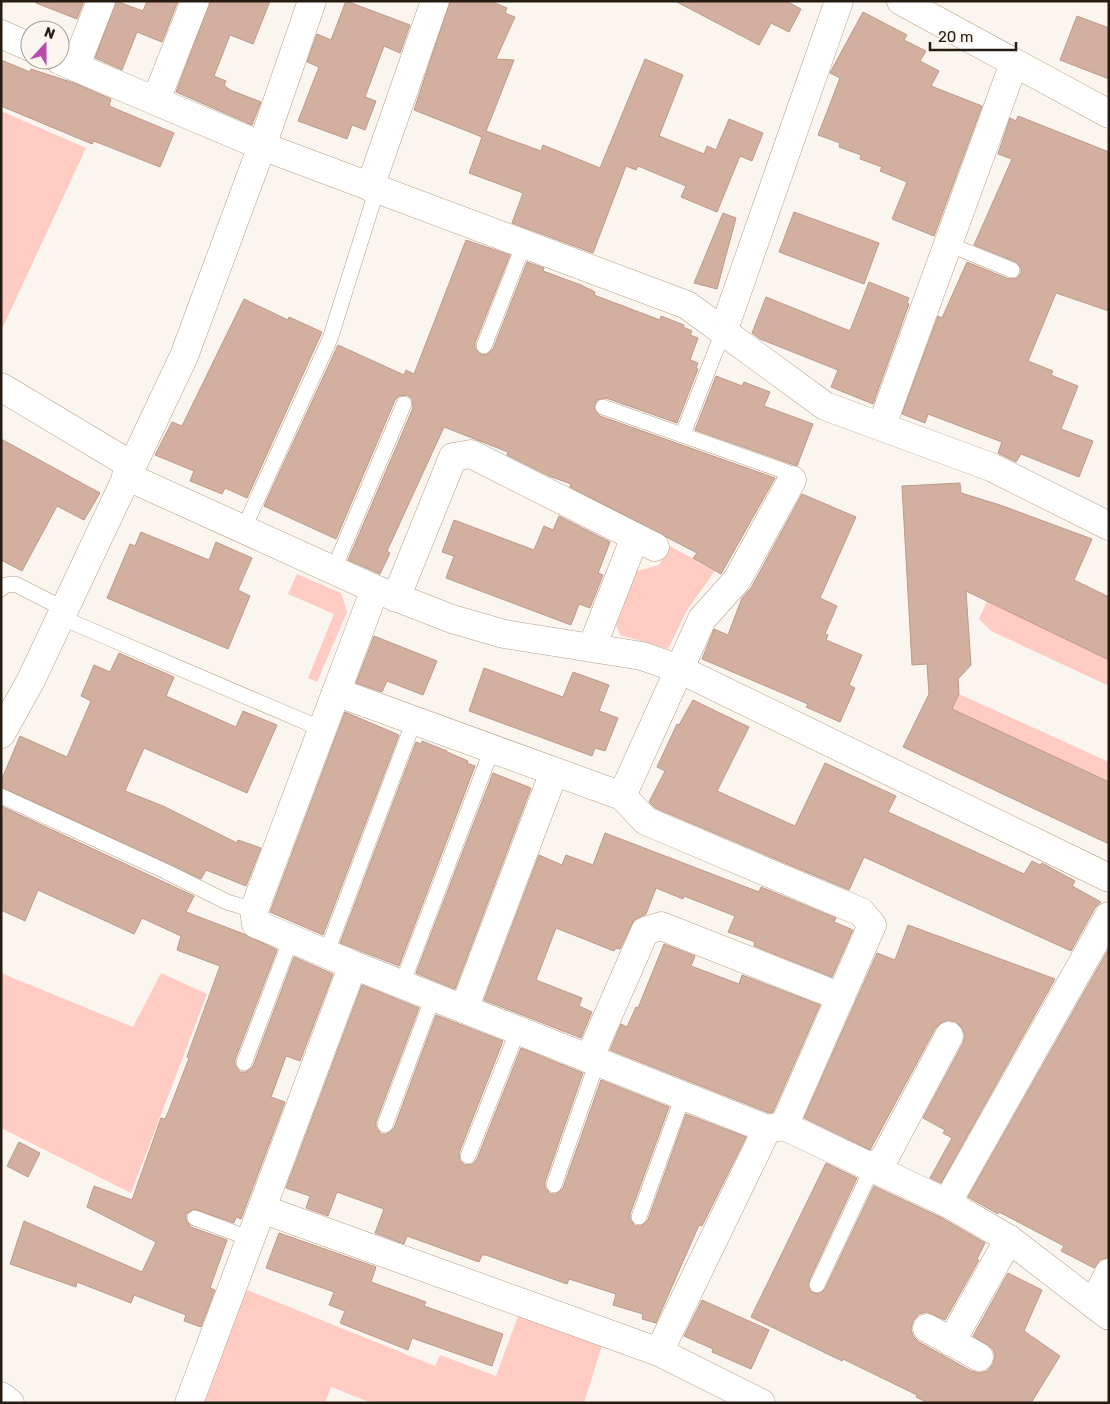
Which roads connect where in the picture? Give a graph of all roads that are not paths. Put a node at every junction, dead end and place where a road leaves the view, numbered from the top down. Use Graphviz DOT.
graph roads {
  1 [pos="101,1"];
  2 [pos="195,1"];
  3 [pos="312,1"];
  4 [pos="434,1"];
  5 [pos="839,1"];
  6 [pos="901,1"];
  7 [pos="1,34"];
  8 [pos="20,43"];
  9 [pos="70,58"];
  10 [pos="1014,63"];
  11 [pos="70,65"];
  12 [pos="156,100"];
  13 [pos="1109,114"];
  14 [pos="262,146"];
  15 [pos="374,188"];
  16 [pos="524,244"];
  17 [pos="948,244"];
  18 [pos="1012,270"];
  19 [pos="723,332"];
  20 [pos="484,346"];
  21 [pos="1,387"];
  22 [pos="404,404"];
  23 [pos="603,407"];
  24 [pos="882,425"];
  25 [pos="683,434"];
  26 [pos="129,471"];
  27 [pos="792,480"];
  28 [pos="1109,526"];
  29 [pos="243,530"];
  30 [pos="333,571"];
  31 [pos="1,589"];
  32 [pos="386,594"];
  33 [pos="62,613"];
  34 [pos="592,647"];
  35 [pos="679,669"];
  36 [pos="336,692"];
  37 [pos="414,721"];
  38 [pos="322,729"];
  39 [pos="1,734"];
  40 [pos="492,749"];
  41 [pos="554,772"];
  42 [pos="1,796"];
  43 [pos="622,796"];
  44 [pos="1109,878"];
  45 [pos="254,910"];
  46 [pos="1109,916"];
  47 [pos="292,939"];
  48 [pos="326,954"];
  49 [pos="353,965"];
  50 [pos="402,984"];
  51 [pos="432,997"];
  52 [pos="841,997"];
  53 [pos="464,1009"];
  54 [pos="518,1030"];
  55 [pos="949,1036"];
  56 [pos="593,1060"];
  57 [pos="244,1063"];
  58 [pos="683,1096"];
  59 [pos="385,1125"];
  60 [pos="776,1128"];
  61 [pos="468,1156"];
  62 [pos="875,1168"];
  63 [pos="554,1185"];
  64 [pos="947,1203"];
  65 [pos="262,1210"];
  66 [pos="639,1217"];
  67 [pos="195,1218"];
  68 [pos="251,1239"];
  69 [pos="1009,1240"];
  70 [pos="1109,1273"];
  71 [pos="817,1285"];
  72 [pos="1101,1310"];
  73 [pos="927,1328"];
  74 [pos="951,1342"];
  75 [pos="659,1352"];
  76 [pos="978,1358"];
  77 [pos="1,1396"];
  78 [pos="762,1402"];
  79 [pos="10,1403"];
  80 [pos="189,1403"];
  1 -- 9 [label="street"];
  2 -- 12 [label="street"];
  3 -- 14 [label="street"];
  4 -- 15 [label="street"];
  5 -- 19 [label="street"];
  6 -- 10 [label="street"];
  7 -- 8 [label="street"];
  10 -- 13 [label="street"];
  10 -- 17 [label="street"];
  11 -- 12 [label="street"];
  12 -- 14 [label="street"];
  14 -- 15 [label="street"];
  14 -- 26 [label="street"];
  15 -- 16 [label="street"];
  15 -- 29 [label="lane"];
  16 -- 19 [label="street"];
  16 -- 20 [label="lane"];
  17 -- 18 [label="lane"];
  17 -- 24 [label="street"];
  19 -- 24 [label="street"];
  19 -- 25 [label="lane"];
  21 -- 26 [label="street"];
  22 -- 30 [label="lane"];
  23 -- 25 [label="lane"];
  24 -- 28 [label="street"];
  25 -- 27 [label="lane"];
  26 -- 29 [label="street"];
  26 -- 33 [label="street"];
  27 -- 35 [label="street"];
  29 -- 30 [label="street"];
  30 -- 32 [label="street"];
  31 -- 33 [label="lane"];
  32 -- 34 [label="street"];
  32 -- 34 [label="street"];
  32 -- 36 [label="street"];
  33 -- 38 [label="lane"];
  33 -- 39 [label="street"];
  34 -- 35 [label="street"];
  35 -- 43 [label="street"];
  35 -- 44 [label="street"];
  36 -- 37 [label="street"];
  36 -- 38 [label="street"];
  37 -- 40 [label="street"];
  37 -- 48 [label="lane"];
  38 -- 45 [label="street"];
  40 -- 41 [label="street"];
  40 -- 50 [label="lane"];
  41 -- 43 [label="street"];
  41 -- 53 [label="street"];
  42 -- 45 [label="lane"];
  43 -- 52 [label="street"];
  45 -- 47 [label="street"];
  46 -- 64 [label="street"];
  47 -- 48 [label="street"];
  47 -- 57 [label="lane"];
  48 -- 49 [label="street"];
  49 -- 50 [label="street"];
  49 -- 65 [label="street"];
  50 -- 51 [label="street"];
  51 -- 53 [label="street"];
  51 -- 59 [label="lane"];
  52 -- 56 [label="street"];
  52 -- 60 [label="street"];
  53 -- 54 [label="street"];
  54 -- 56 [label="street"];
  54 -- 61 [label="lane"];
  55 -- 62 [label="street"];
  56 -- 58 [label="street"];
  56 -- 63 [label="lane"];
  58 -- 60 [label="street"];
  58 -- 66 [label="lane"];
  60 -- 62 [label="street"];
  60 -- 75 [label="street"];
  62 -- 64 [label="street"];
  62 -- 71 [label="lane"];
  64 -- 69 [label="street"];
  65 -- 68 [label="street"];
  65 -- 75 [label="street"];
  67 -- 68 [label="lane"];
  68 -- 80 [label="street"];
  69 -- 72 [label="street"];
  69 -- 74 [label="street"];
  70 -- 72 [label="street"];
  73 -- 74 [label="street"];
  74 -- 76 [label="street"];
  75 -- 78 [label="street"];
  77 -- 79 [label="street"];
}
